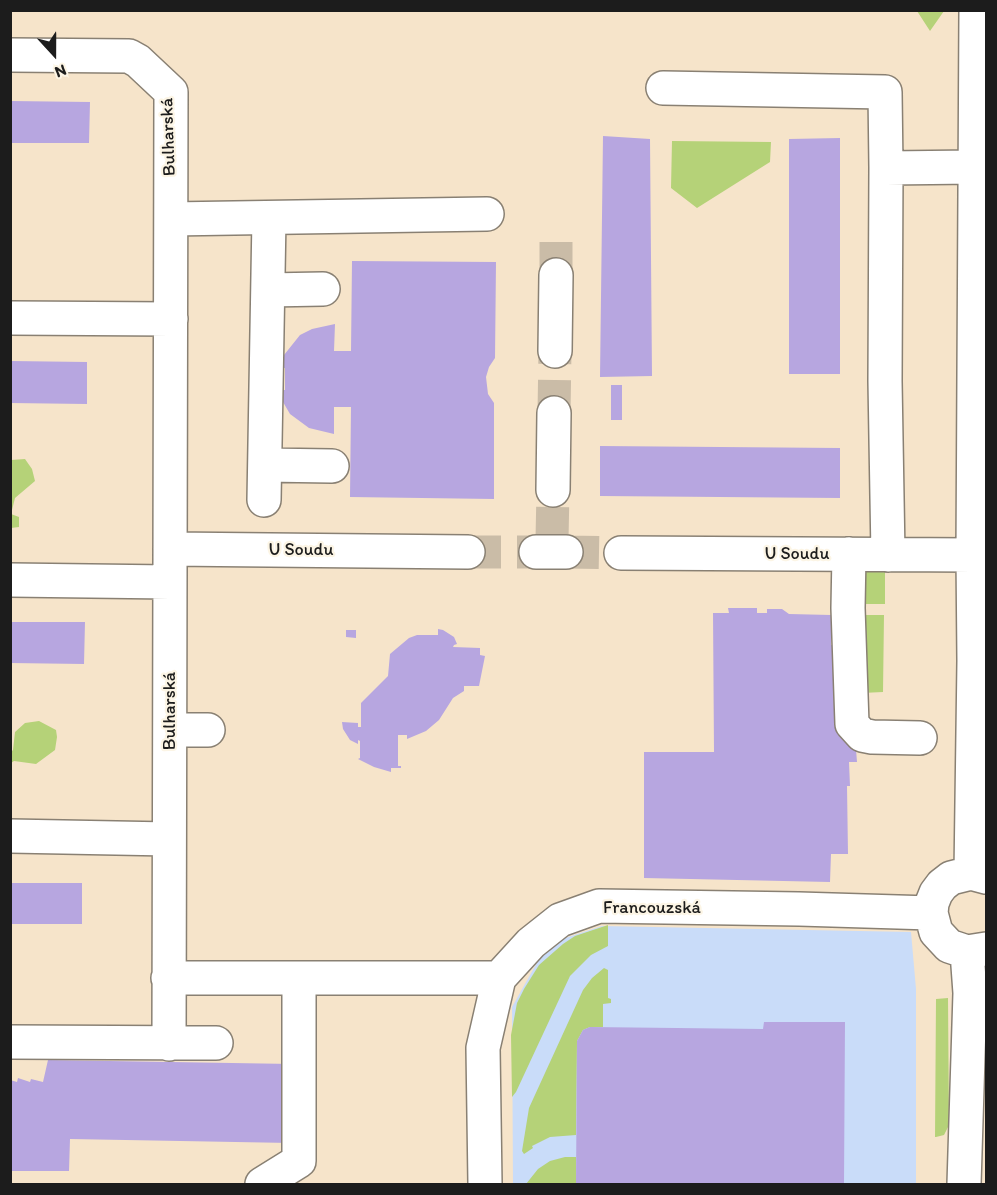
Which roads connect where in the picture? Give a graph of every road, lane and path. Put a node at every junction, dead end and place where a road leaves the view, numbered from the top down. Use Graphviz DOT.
graph roads {
  1 [pos="976,10"];
  2 [pos="10,55"];
  3 [pos="663,88"];
  4 [pos="979,161"];
  5 [pos="886,168"];
  6 [pos="487,214"];
  7 [pos="269,218"];
  8 [pos="171,219"];
  9 [pos="556,275"];
  10 [pos="323,289"];
  11 [pos="268,290"];
  12 [pos="10,318"];
  13 [pos="171,319"];
  14 [pos="555,351"];
  15 [pos="554,413"];
  16 [pos="265,465"];
  17 [pos="332,466"];
  18 [pos="553,490"];
  19 [pos="264,500"];
  20 [pos="170,549"];
  21 [pos="468,552"];
  22 [pos="621,553"];
  23 [pos="849,554"];
  24 [pos="888,555"];
  25 [pos="973,555"];
  26 [pos="10,580"];
  27 [pos="170,582"];
  28 [pos="980,661"];
  29 [pos="170,730"];
  30 [pos="208,730"];
  31 [pos="920,738"];
  32 [pos="10,836"];
  33 [pos="169,839"];
  34 [pos="979,875"];
  35 [pos="931,913"];
  36 [pos="977,950"];
  37 [pos="168,978"];
  38 [pos="299,978"];
  39 [pos="499,978"];
  40 [pos="10,1042"];
  41 [pos="216,1043"];
  42 [pos="169,1044"];
  43 [pos="262,1185"];
  44 [pos="485,1185"];
  45 [pos="964,1185"];
  1 -- 4 [label="street"];
  2 -- 8 [label="street, Bulharská"];
  3 -- 5 [label="street"];
  4 -- 5 [label="street"];
  4 -- 25 [label="street"];
  5 -- 24 [label="street"];
  6 -- 7 [label="street"];
  7 -- 8 [label="street"];
  7 -- 11 [label="street"];
  8 -- 13 [label="street, Bulharská"];
  9 -- 14 [label="street"];
  10 -- 11 [label="street"];
  11 -- 16 [label="street"];
  12 -- 13 [label="street"];
  13 -- 20 [label="street, Bulharská"];
  15 -- 18 [label="street"];
  16 -- 17 [label="street"];
  16 -- 19 [label="street"];
  20 -- 21 [label="street, U Soudu"];
  20 -- 27 [label="street, Bulharská"];
  22 -- 23 [label="street, U Soudu"];
  23 -- 24 [label="street, U Soudu"];
  23 -- 31 [label="street"];
  24 -- 25 [label="street, U Soudu"];
  25 -- 28 [label="street"];
  26 -- 27 [label="street"];
  27 -- 29 [label="street, Bulharská"];
  28 -- 34 [label="street"];
  29 -- 30 [label="street"];
  29 -- 33 [label="street, Bulharská"];
  32 -- 33 [label="street"];
  33 -- 37 [label="street, Bulharská"];
  34 -- 35 [label="street"];
  35 -- 36 [label="street"];
  35 -- 39 [label="street, Francouzská"];
  36 -- 45 [label="street"];
  37 -- 38 [label="street"];
  37 -- 42 [label="street, Bulharská"];
  38 -- 39 [label="street"];
  38 -- 43 [label="street"];
  39 -- 44 [label="street, Francouzská"];
  40 -- 42 [label="street"];
  41 -- 42 [label="street"];
}
